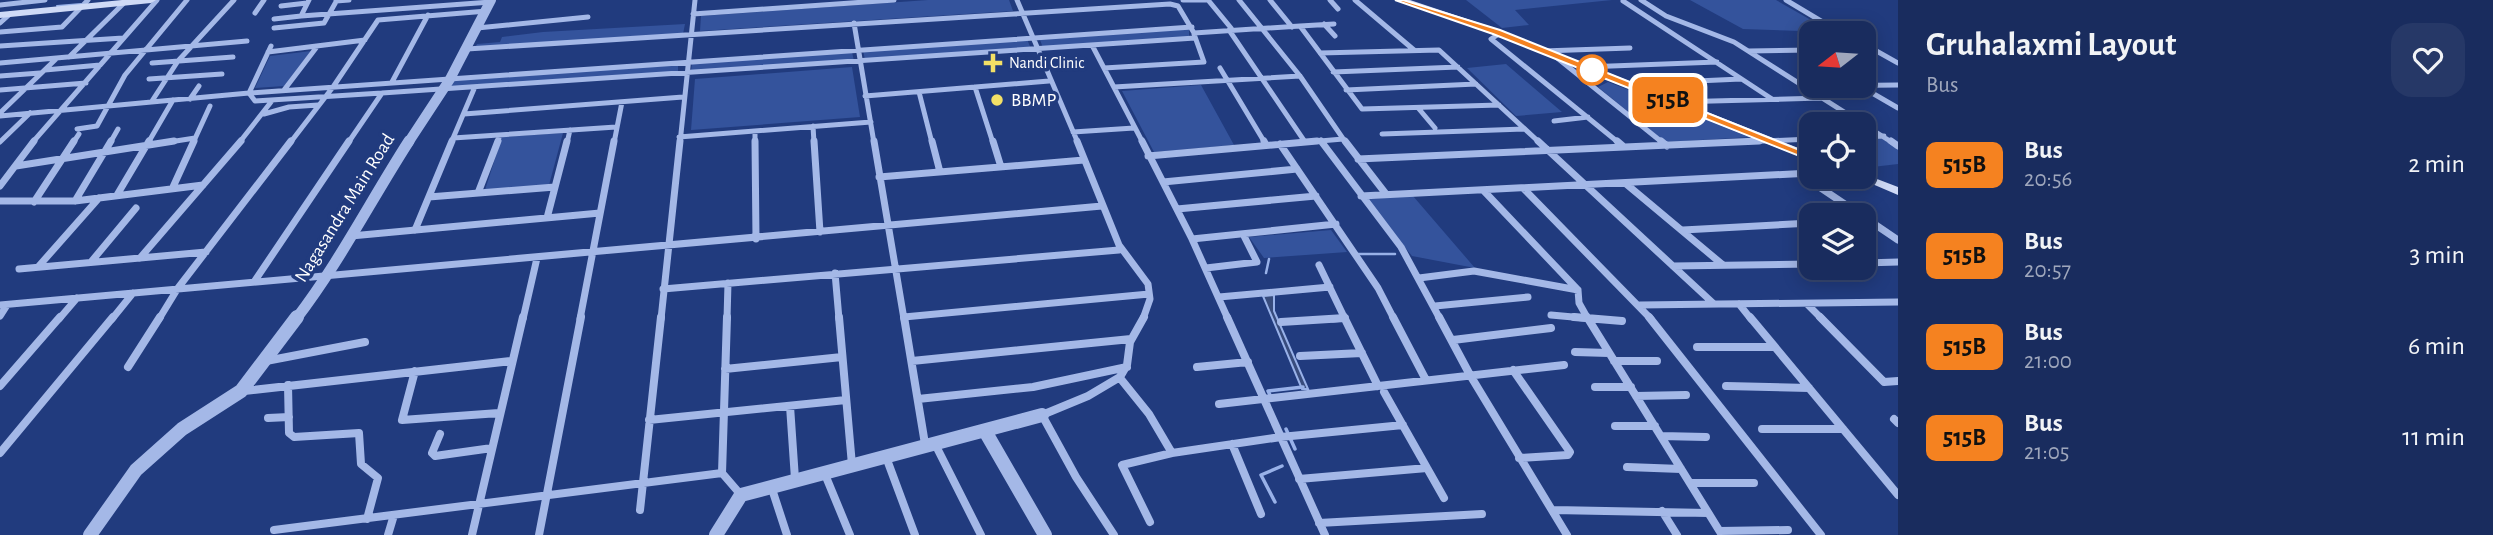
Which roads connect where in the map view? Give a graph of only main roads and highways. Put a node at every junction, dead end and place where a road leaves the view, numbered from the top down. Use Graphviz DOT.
graph roads {
  1 [pos="154,0"];
  2 [pos="1401,0"];
  3 [pos="116,2"];
  4 [pos="86,3"];
  5 [pos="5,15"];
  6 [pos="1799,152"];
  7 [pos="1876,182"];
  8 [pos="1898,191"];
  1 -- 3 [label="main road"];
  2 -- 6 [label="main road"];
  3 -- 4 [label="main road"];
  4 -- 5 [label="main road"];
  7 -- 8 [label="main road"];
}
